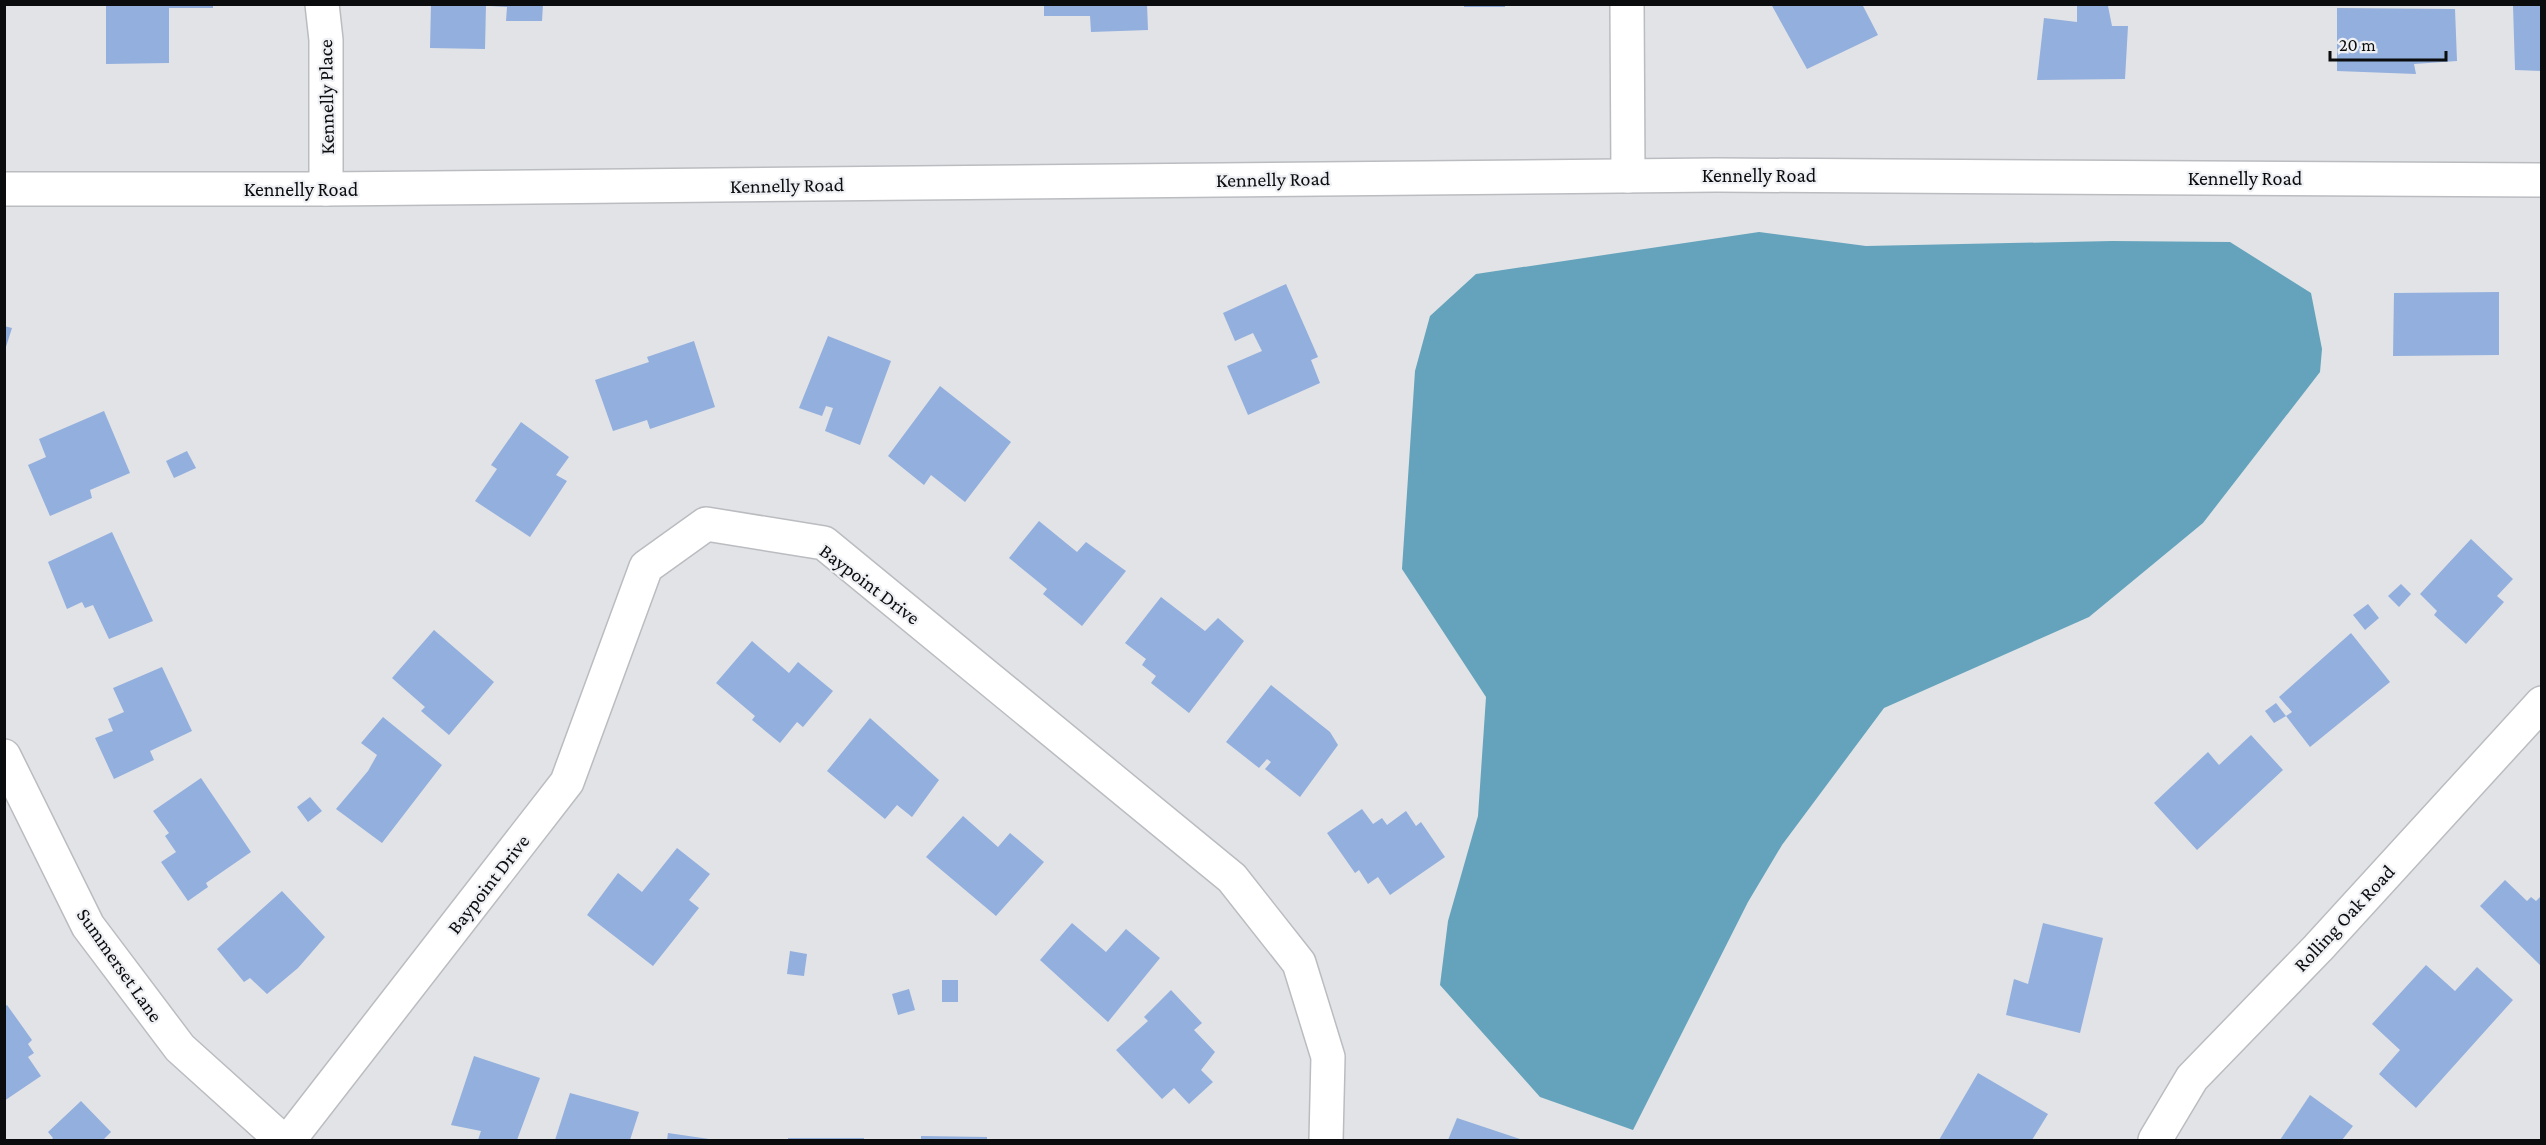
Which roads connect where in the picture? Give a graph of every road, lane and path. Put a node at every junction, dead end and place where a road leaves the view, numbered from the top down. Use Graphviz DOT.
graph roads {
  1 [pos="322,4"];
  2 [pos="1627,4"];
  3 [pos="1628,176"];
  4 [pos="2541,180"];
  5 [pos="4,189"];
  6 [pos="326,189"];
  7 [pos="2541,703"];
  8 [pos="4,756"];
  9 [pos="282,1140"];
  10 [pos="289,1140"];
  11 [pos="1326,1140"];
  12 [pos="2155,1140"];
  1 -- 6 [label="street, Kennelly Place"];
  2 -- 3 [label="street"];
  3 -- 4 [label="street, Kennelly Road"];
  3 -- 6 [label="street, Kennelly Road"];
  5 -- 6 [label="street, Kennelly Road"];
  7 -- 12 [label="street, Rolling Oak Road"];
  8 -- 9 [label="street, Summerset Lane"];
  10 -- 11 [label="street, Baypoint Drive"];
}
